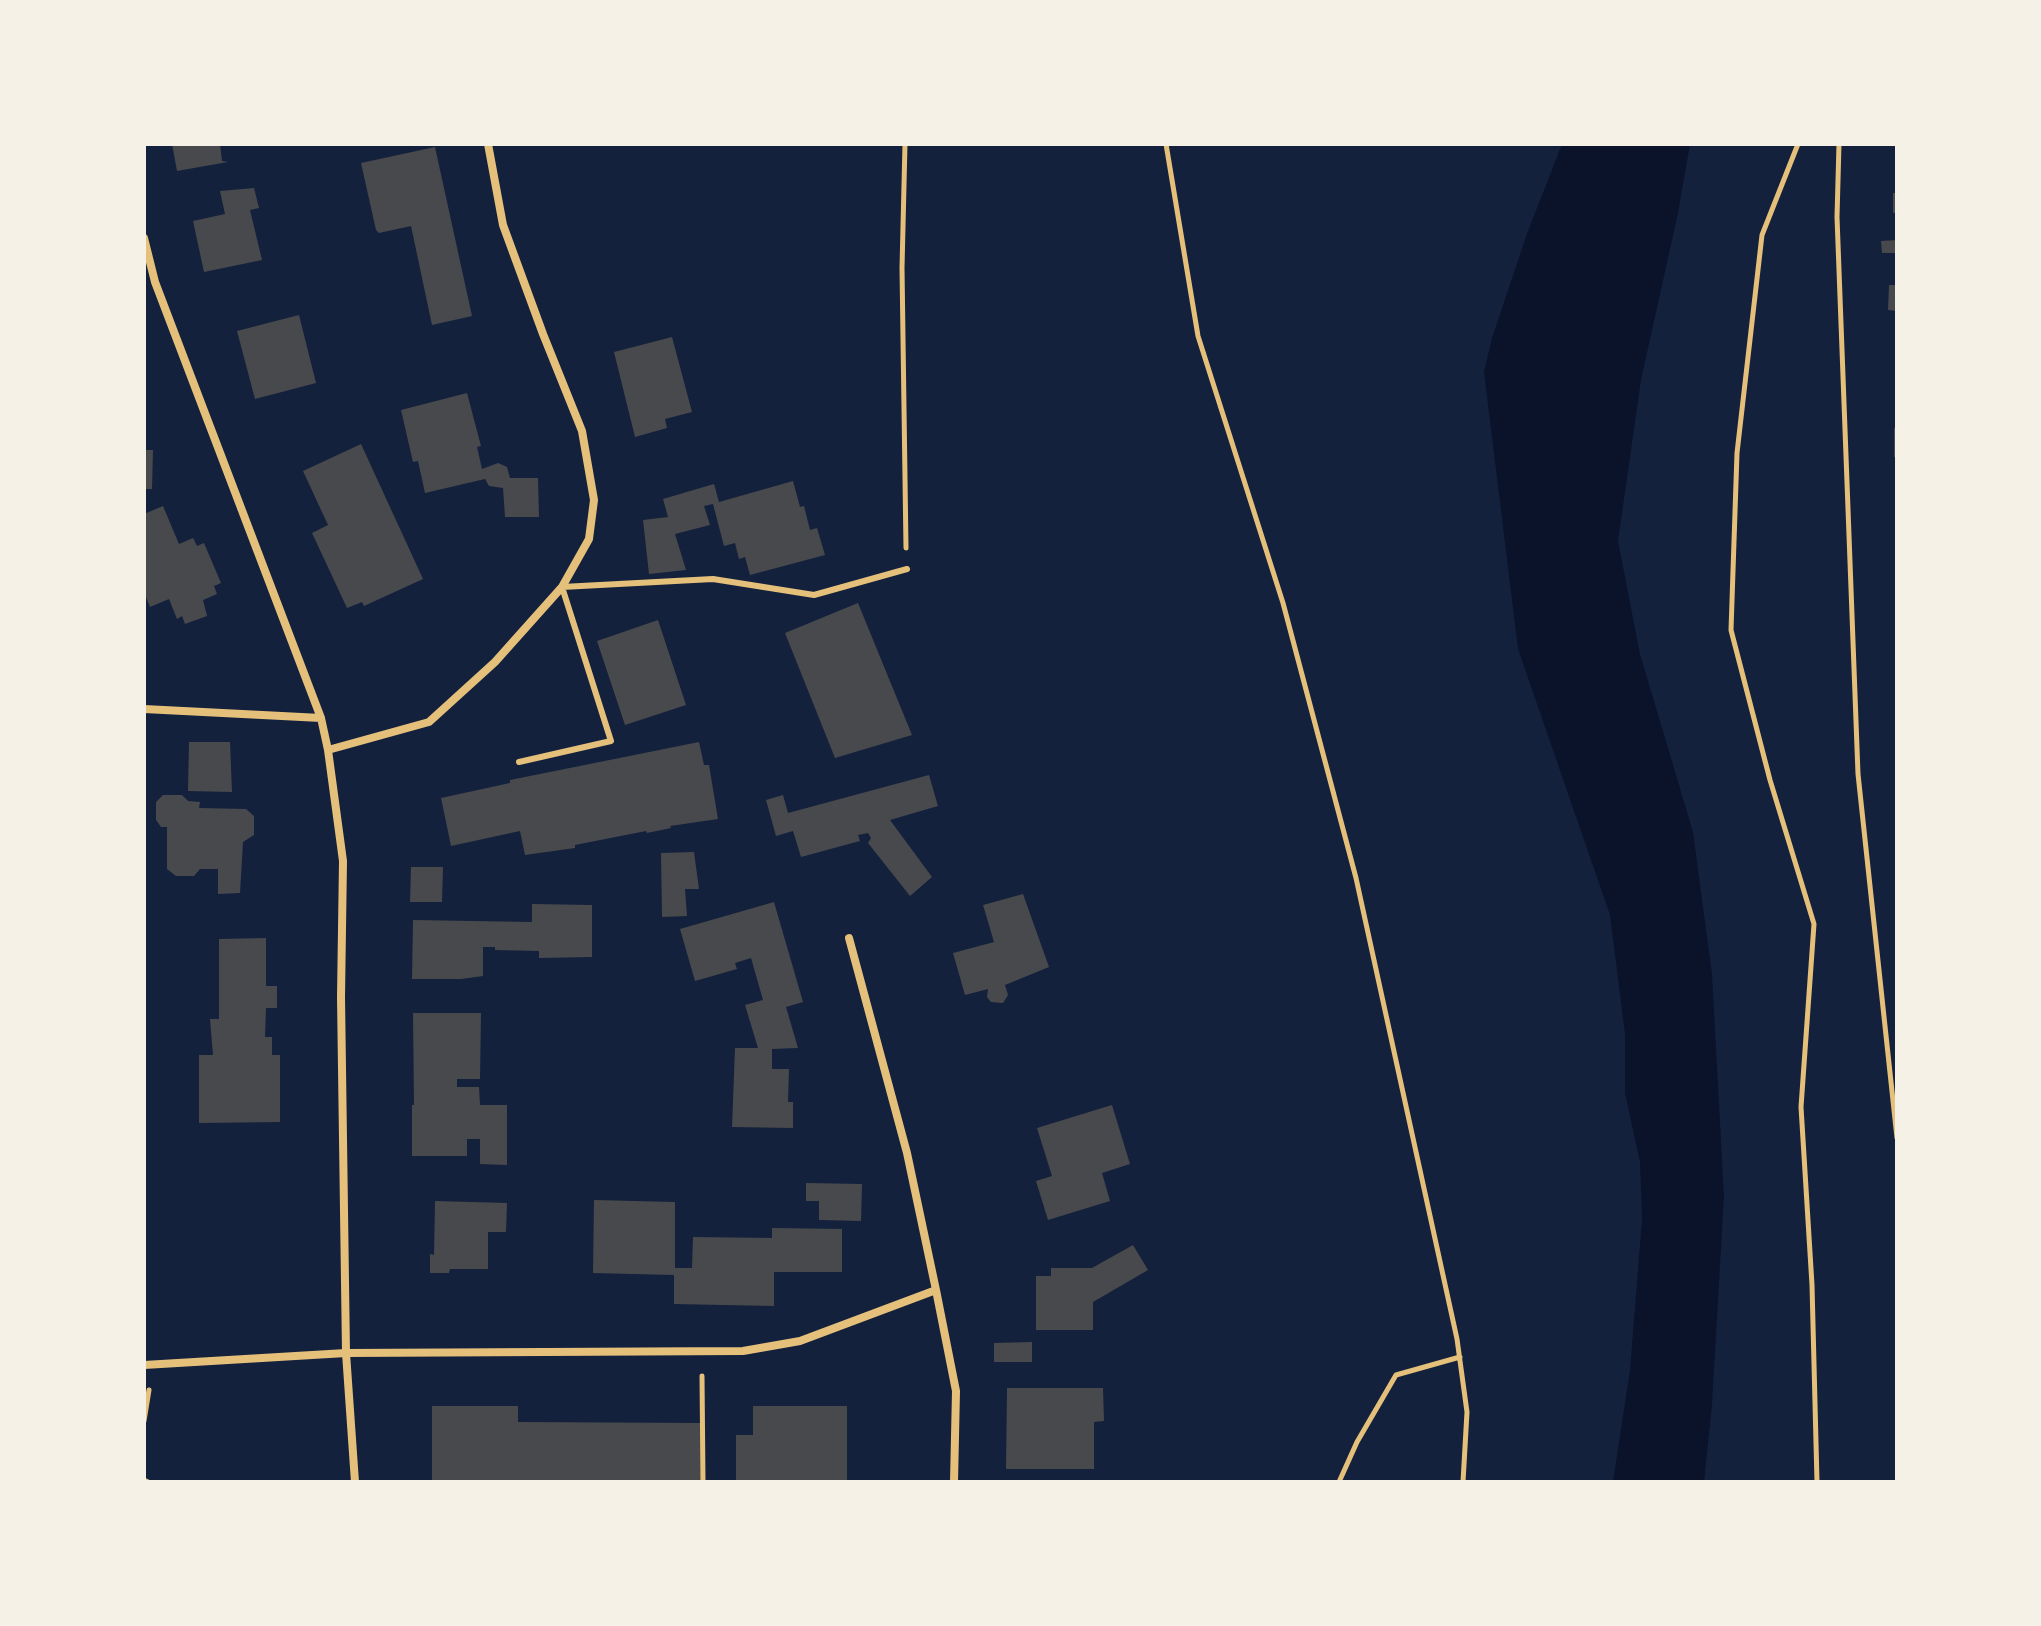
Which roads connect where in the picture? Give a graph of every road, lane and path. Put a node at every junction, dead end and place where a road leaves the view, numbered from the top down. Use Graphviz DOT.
graph roads {
  1 [pos="488,144"];
  2 [pos="905,144"];
  3 [pos="1166,144"];
  4 [pos="1798,144"];
  5 [pos="1839,144"];
  6 [pos="144,238"];
  7 [pos="907,569"];
  8 [pos="562,587"];
  9 [pos="144,709"];
  10 [pos="321,718"];
  11 [pos="328,750"];
  12 [pos="519,762"];
  13 [pos="849,938"];
  14 [pos="1897,1138"];
  15 [pos="936,1290"];
  16 [pos="701,1351"];
  17 [pos="346,1353"];
  18 [pos="1460,1357"];
  19 [pos="144,1365"];
  20 [pos="355,1482"];
  21 [pos="703,1482"];
  22 [pos="954,1482"];
  23 [pos="1339,1482"];
  24 [pos="1463,1482"];
  25 [pos="1817,1482"];
  1 -- 8 [label="street"];
  2 -- 7 [label="path"];
  3 -- 18 [label="path"];
  4 -- 25 [label="path"];
  5 -- 14 [label="path"];
  6 -- 10 [label="street"];
  7 -- 8 [label="lane"];
  8 -- 11 [label="street"];
  8 -- 12 [label="lane"];
  9 -- 10 [label="street"];
  10 -- 11 [label="street"];
  11 -- 17 [label="street"];
  13 -- 15 [label="street"];
  15 -- 16 [label="street"];
  15 -- 22 [label="street"];
  16 -- 17 [label="street"];
  16 -- 21 [label="path"];
  17 -- 19 [label="street"];
  17 -- 20 [label="street"];
  18 -- 23 [label="path"];
  18 -- 24 [label="path"];
}
